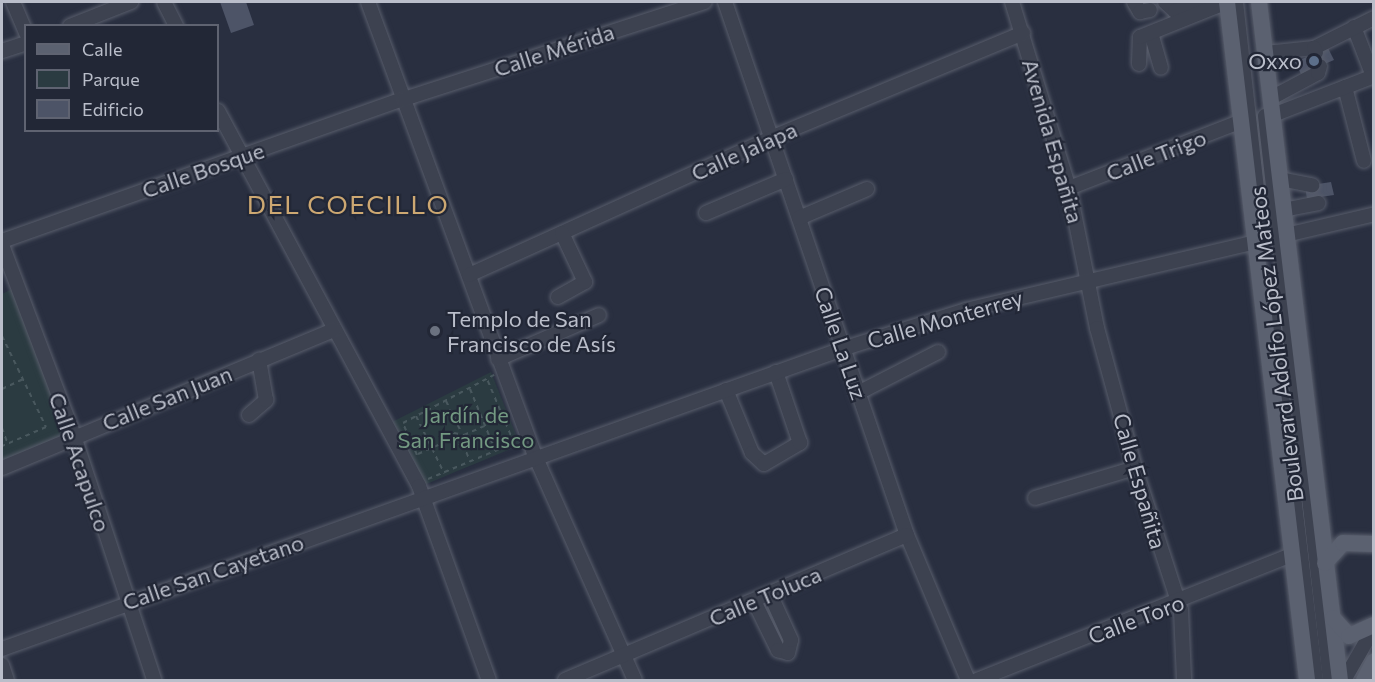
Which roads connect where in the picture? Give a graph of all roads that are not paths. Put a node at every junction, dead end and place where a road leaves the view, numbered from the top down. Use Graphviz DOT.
graph roads {
  1 [pos="13,2"];
  2 [pos="130,2"];
  3 [pos="164,2"];
  4 [pos="368,2"];
  5 [pos="705,2"];
  6 [pos="725,2"];
  7 [pos="1012,2"];
  8 [pos="1134,2"];
  9 [pos="1165,2"];
  10 [pos="1203,2"];
  11 [pos="1227,2"];
  12 [pos="1236,2"];
  13 [pos="1251,2"];
  14 [pos="1259,2"];
  15 [pos="1150,10"];
  16 [pos="1374,18"];
  17 [pos="75,24"];
  18 [pos="175,24"];
  19 [pos="1354,27"];
  20 [pos="24,28"];
  21 [pos="1023,33"];
  22 [pos="1151,33"];
  23 [pos="24,44"];
  24 [pos="2,51"];
  25 [pos="1266,53"];
  26 [pos="1317,60"];
  27 [pos="1139,64"];
  28 [pos="1161,68"];
  29 [pos="1373,76"];
  30 [pos="1345,87"];
  31 [pos="1327,94"];
  32 [pos="404,99"];
  33 [pos="1272,106"];
  34 [pos="219,113"];
  35 [pos="1242,121"];
  36 [pos="773,137"];
  37 [pos="239,157"];
  38 [pos="1364,161"];
  39 [pos="786,178"];
  40 [pos="1280,179"];
  41 [pos="1069,188"];
  42 [pos="867,189"];
  43 [pos="1316,195"];
  44 [pos="1283,210"];
  45 [pos="706,213"];
  46 [pos="1374,214"];
  47 [pos="799,218"];
  48 [pos="1325,226"];
  49 [pos="562,233"];
  50 [pos="1270,238"];
  51 [pos="2,243"];
  52 [pos="469,275"];
  53 [pos="1088,282"];
  54 [pos="558,297"];
  55 [pos="599,315"];
  56 [pos="334,330"];
  57 [pos="842,349"];
  58 [pos="938,352"];
  59 [pos="498,359"];
  60 [pos="259,360"];
  61 [pos="776,372"];
  62 [pos="726,390"];
  63 [pos="858,393"];
  64 [pos="249,415"];
  65 [pos="74,436"];
  66 [pos="536,458"];
  67 [pos="2,468"];
  68 [pos="1135,468"];
  69 [pos="425,498"];
  70 [pos="1035,498"];
  71 [pos="907,535"];
  72 [pos="1374,544"];
  73 [pos="1294,554"];
  74 [pos="1324,563"];
  75 [pos="770,594"];
  76 [pos="754,601"];
  77 [pos="127,602"];
  78 [pos="1178,602"];
  79 [pos="1332,616"];
  80 [pos="1374,626"];
  81 [pos="2,649"];
  82 [pos="624,657"];
  83 [pos="1374,661"];
  84 [pos="2,665"];
  85 [pos="8,681"];
  86 [pos="154,681"];
  87 [pos="489,681"];
  88 [pos="566,681"];
  89 [pos="635,681"];
  90 [pos="968,681"];
  91 [pos="976,681"];
  92 [pos="1184,681"];
  93 [pos="1307,681"];
  94 [pos="1316,681"];
  95 [pos="1330,681"];
  96 [pos="1342,681"];
  97 [pos="1364,681"];
  1 -- 20 [label="street"];
  2 -- 17 [label="street"];
  3 -- 18 [label="street"];
  4 -- 32 [label="street"];
  5 -- 32 [label="street, Calle Mérida"];
  6 -- 36 [label="street, Calle La Luz"];
  7 -- 21 [label="street, Avenida Españita"];
  8 -- 15 [label="street"];
  9 -- 10 [label="street"];
  11 -- 22 [label="street"];
  11 -- 35 [label="main road, Boulevard Adolfo López Mateos"];
  12 -- 50 [label="street"];
  13 -- 50 [label="street"];
  14 -- 25 [label="main road, Boulevard Adolfo López Mateos"];
  16 -- 19 [label="street"];
  19 -- 26 [label="street"];
  19 -- 29 [label="street"];
  21 -- 36 [label="street, Calle Jalapa"];
  21 -- 41 [label="street, Avenida Españita"];
  22 -- 27 [label="street"];
  22 -- 28 [label="street"];
  23 -- 24 [label="street"];
  25 -- 26 [label="street"];
  25 -- 33 [label="main road, Boulevard Adolfo López Mateos"];
  26 -- 31 [label="street"];
  26 -- 33 [label="street"];
  29 -- 30 [label="street"];
  30 -- 31 [label="street"];
  30 -- 38 [label="street"];
  31 -- 33 [label="street"];
  32 -- 37 [label="street, Calle Bosque"];
  32 -- 52 [label="street"];
  33 -- 40 [label="main road, Boulevard Adolfo López Mateos"];
  34 -- 37 [label="street"];
  35 -- 41 [label="street, Calle Trigo"];
  35 -- 50 [label="main road, Boulevard Adolfo López Mateos"];
  36 -- 39 [label="street, Calle La Luz"];
  36 -- 49 [label="street, Calle Jalapa"];
  37 -- 51 [label="street, Calle Bosque"];
  37 -- 56 [label="street"];
  39 -- 45 [label="street"];
  39 -- 47 [label="street, Calle La Luz"];
  40 -- 43 [label="street"];
  40 -- 44 [label="main road, Boulevard Adolfo López Mateos"];
  41 -- 53 [label="street, Avenida Españita"];
  42 -- 47 [label="street"];
  43 -- 44 [label="street"];
  43 -- 48 [label="street"];
  44 -- 50 [label="main road, Boulevard Adolfo López Mateos"];
  46 -- 48 [label="street, Calle Monterrey"];
  47 -- 57 [label="street, Calle La Luz"];
  48 -- 50 [label="street, Calle Monterrey"];
  49 -- 52 [label="street, Calle Jalapa"];
  49 -- 54 [label="street"];
  50 -- 53 [label="street, Calle Monterrey"];
  50 -- 73 [label="main road, Boulevard Adolfo López Mateos"];
  50 -- 74 [label="main road, Boulevard Adolfo López Mateos"];
  50 -- 94 [label="street"];
  50 -- 95 [label="street"];
  51 -- 65 [label="street, Calle Acapulco"];
  52 -- 59 [label="street"];
  53 -- 57 [label="street, Calle Monterrey"];
  53 -- 68 [label="street, Calle Españita"];
  55 -- 59 [label="street"];
  56 -- 60 [label="street, Calle San Juan"];
  56 -- 69 [label="street"];
  57 -- 61 [label="street, Calle Monterrey"];
  57 -- 63 [label="street, Calle La Luz"];
  58 -- 63 [label="street"];
  59 -- 66 [label="street"];
  60 -- 64 [label="street"];
  60 -- 65 [label="street, Calle San Juan"];
  61 -- 62 [label="street, Calle Monterrey"];
  61 -- 62 [label="street"];
  62 -- 66 [label="street, Calle Monterrey"];
  63 -- 71 [label="street, Calle La Luz"];
  65 -- 67 [label="street, Calle San Juan"];
  65 -- 77 [label="street, Calle Acapulco"];
  66 -- 69 [label="street, Calle Monterrey"];
  66 -- 82 [label="street"];
  68 -- 70 [label="street"];
  68 -- 78 [label="street, Calle Españita"];
  69 -- 77 [label="street, Calle San Cayetano"];
  69 -- 87 [label="street"];
  71 -- 75 [label="street, Calle Toluca"];
  71 -- 90 [label="street, Calle La Luz"];
  72 -- 74 [label="main road"];
  73 -- 78 [label="street, Calle Toro"];
  73 -- 93 [label="main road, Boulevard Adolfo López Mateos"];
  74 -- 79 [label="main road, Boulevard Adolfo López Mateos"];
  75 -- 76 [label="street, Calle Toluca"];
  75 -- 76 [label="street"];
  76 -- 82 [label="street, Calle Toluca"];
  77 -- 81 [label="street, Calle San Cayetano"];
  77 -- 86 [label="street, Calle Acapulco"];
  78 -- 91 [label="street, Calle Toro"];
  78 -- 92 [label="street, Calle Españita"];
  79 -- 80 [label="main road"];
  79 -- 96 [label="main road, Boulevard Adolfo López Mateos"];
  80 -- 96 [label="street"];
  82 -- 88 [label="street, Calle Toluca"];
  82 -- 89 [label="street"];
  83 -- 97 [label="main road"];
  84 -- 85 [label="street"];
}
